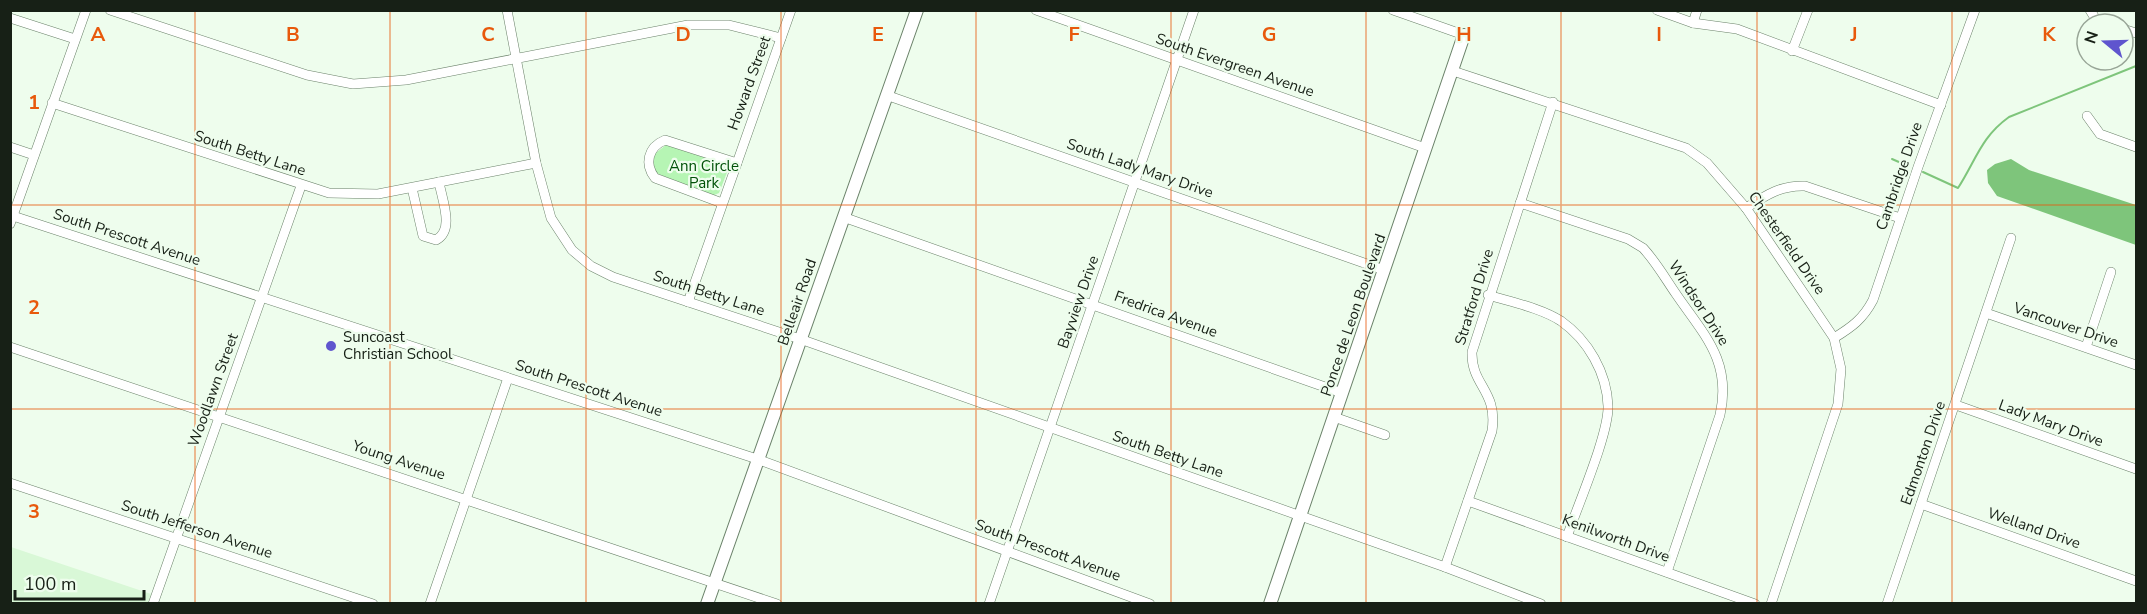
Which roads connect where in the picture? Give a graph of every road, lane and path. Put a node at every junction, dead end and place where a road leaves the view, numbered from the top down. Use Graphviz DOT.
graph roads {
  1 [pos="86,10"];
  2 [pos="110,10"];
  3 [pos="507,10"];
  4 [pos="791,10"];
  5 [pos="916,10"];
  6 [pos="1035,10"];
  7 [pos="1194,10"];
  8 [pos="1657,10"];
  9 [pos="1697,10"];
  10 [pos="1808,10"];
  11 [pos="1399,11"];
  12 [pos="1972,12"];
  13 [pos="10,18"];
  14 [pos="1693,23"];
  15 [pos="1464,35"];
  16 [pos="781,38"];
  17 [pos="75,39"];
  18 [pos="1792,51"];
  19 [pos="516,57"];
  20 [pos="1177,60"];
  21 [pos="1453,71"];
  22 [pos="886,95"];
  23 [pos="1553,102"];
  24 [pos="52,104"];
  25 [pos="1941,105"];
  26 [pos="2087,116"];
  27 [pos="10,147"];
  28 [pos="2136,147"];
  29 [pos="1425,148"];
  30 [pos="34,155"];
  31 [pos="536,163"];
  32 [pos="736,163"];
  33 [pos="439,182"];
  34 [pos="1136,183"];
  35 [pos="301,186"];
  36 [pos="412,188"];
  37 [pos="722,203"];
  38 [pos="1520,203"];
  39 [pos="1746,208"];
  40 [pos="843,217"];
  41 [pos="1900,218"];
  42 [pos="12,220"];
  43 [pos="2011,238"];
  44 [pos="1384,270"];
  45 [pos="2111,272"];
  46 [pos="1488,295"];
  47 [pos="262,297"];
  48 [pos="688,302"];
  49 [pos="1093,304"];
  50 [pos="1986,313"];
  51 [pos="1834,338"];
  52 [pos="800,339"];
  53 [pos="10,347"];
  54 [pos="2086,347"];
  55 [pos="2136,365"];
  56 [pos="508,378"];
  57 [pos="1342,393"];
  58 [pos="1956,405"];
  59 [pos="219,417"];
  60 [pos="1334,417"];
  61 [pos="1050,428"];
  62 [pos="1385,435"];
  63 [pos="757,459"];
  64 [pos="2136,469"];
  65 [pos="10,483"];
  66 [pos="467,498"];
  67 [pos="1467,501"];
  68 [pos="1921,504"];
  69 [pos="1300,516"];
  70 [pos="1567,537"];
  71 [pos="176,538"];
  72 [pos="1008,551"];
  73 [pos="1445,567"];
  74 [pos="1667,572"];
  75 [pos="715,581"];
  76 [pos="2136,581"];
  77 [pos="153,603"];
  78 [pos="374,603"];
  79 [pos="430,603"];
  80 [pos="707,603"];
  81 [pos="777,603"];
  82 [pos="989,603"];
  83 [pos="1150,603"];
  84 [pos="1270,603"];
  85 [pos="1541,603"];
  86 [pos="1755,603"];
  87 [pos="1771,603"];
  88 [pos="1887,603"];
  1 -- 17 [label="street"];
  2 -- 19 [label="street"];
  3 -- 19 [label="street"];
  4 -- 16 [label="street, Howard Street"];
  5 -- 22 [label="main road, Belleair Road"];
  6 -- 20 [label="street, South Evergreen Avenue"];
  7 -- 20 [label="street, Bayview Drive"];
  8 -- 14 [label="street"];
  9 -- 14 [label="street"];
  10 -- 18 [label="street"];
  11 -- 15 [label="street"];
  12 -- 25 [label="street, Cambridge Drive"];
  13 -- 17 [label="street"];
  14 -- 18 [label="street"];
  15 -- 21 [label="main road, Ponce de Leon Boulevard"];
  16 -- 19 [label="street"];
  16 -- 32 [label="street, Howard Street"];
  17 -- 24 [label="street"];
  18 -- 25 [label="street"];
  19 -- 31 [label="street"];
  20 -- 29 [label="street, South Evergreen Avenue"];
  20 -- 34 [label="street, Bayview Drive"];
  21 -- 23 [label="street, Chesterfield Drive"];
  21 -- 29 [label="main road, Ponce de Leon Boulevard"];
  22 -- 34 [label="street, South Lady Mary Drive"];
  22 -- 40 [label="main road, Belleair Road"];
  23 -- 38 [label="street, Stratford Drive"];
  23 -- 39 [label="street, Chesterfield Drive"];
  24 -- 30 [label="street"];
  24 -- 35 [label="street, South Betty Lane"];
  25 -- 41 [label="street, Cambridge Drive"];
  26 -- 28 [label="street"];
  27 -- 30 [label="street"];
  29 -- 44 [label="main road, Ponce de Leon Boulevard"];
  30 -- 42 [label="street"];
  31 -- 33 [label="street, South Betty Lane"];
  31 -- 48 [label="street, South Betty Lane"];
  32 -- 37 [label="street, Howard Street"];
  32 -- 37 [label="street"];
  33 -- 36 [label="street, South Betty Lane"];
  33 -- 36 [label="street"];
  34 -- 44 [label="street, South Lady Mary Drive"];
  34 -- 49 [label="street, Bayview Drive"];
  35 -- 36 [label="street, South Betty Lane"];
  35 -- 47 [label="street, Woodlawn Street"];
  37 -- 48 [label="street, Howard Street"];
  38 -- 46 [label="street, Stratford Drive"];
  38 -- 74 [label="street, Windsor Drive"];
  39 -- 41 [label="street"];
  39 -- 51 [label="street, Chesterfield Drive"];
  40 -- 49 [label="street, Fredrica Avenue"];
  40 -- 52 [label="main road, Belleair Road"];
  41 -- 51 [label="street, Cambridge Drive"];
  42 -- 47 [label="street, South Prescott Avenue"];
  43 -- 50 [label="street, Edmonton Drive"];
  44 -- 57 [label="main road, Ponce de Leon Boulevard"];
  45 -- 54 [label="street"];
  46 -- 67 [label="street, Stratford Drive"];
  46 -- 70 [label="street"];
  47 -- 56 [label="street, South Prescott Avenue"];
  47 -- 59 [label="street, Woodlawn Street"];
  48 -- 52 [label="street, South Betty Lane"];
  49 -- 57 [label="street, Fredrica Avenue"];
  49 -- 61 [label="street, Bayview Drive"];
  50 -- 54 [label="street, Vancouver Drive"];
  50 -- 58 [label="street, Edmonton Drive"];
  51 -- 87 [label="street, Chesterfield Drive"];
  52 -- 61 [label="street, South Betty Lane"];
  52 -- 63 [label="main road, Belleair Road"];
  53 -- 59 [label="street, Young Avenue"];
  54 -- 55 [label="street, Vancouver Drive"];
  56 -- 63 [label="street, South Prescott Avenue"];
  56 -- 66 [label="street"];
  57 -- 60 [label="main road, Ponce de Leon Boulevard"];
  58 -- 64 [label="street, Lady Mary Drive"];
  58 -- 68 [label="street, Edmonton Drive"];
  59 -- 66 [label="street, Young Avenue"];
  59 -- 71 [label="street, Woodlawn Street"];
  60 -- 62 [label="street"];
  60 -- 69 [label="main road, Ponce de Leon Boulevard"];
  61 -- 69 [label="street, South Betty Lane"];
  61 -- 72 [label="street, Bayview Drive"];
  63 -- 72 [label="street, South Prescott Avenue"];
  63 -- 75 [label="main road, Belleair Road"];
  65 -- 71 [label="street, South Jefferson Avenue"];
  66 -- 75 [label="street, Young Avenue"];
  66 -- 79 [label="street"];
  67 -- 70 [label="street, Kenilworth Drive"];
  67 -- 73 [label="street, Stratford Drive"];
  68 -- 76 [label="street, Welland Drive"];
  68 -- 88 [label="street, Edmonton Drive"];
  69 -- 73 [label="street, South Betty Lane"];
  69 -- 84 [label="main road, Ponce de Leon Boulevard"];
  70 -- 74 [label="street, Kenilworth Drive"];
  71 -- 77 [label="street, Woodlawn Street"];
  71 -- 78 [label="street, South Jefferson Avenue"];
  72 -- 82 [label="street, Bayview Drive"];
  72 -- 83 [label="street, South Prescott Avenue"];
  73 -- 85 [label="street, South Betty Lane"];
  74 -- 86 [label="street, Kenilworth Drive"];
  75 -- 80 [label="main road, Belleair Road"];
  75 -- 81 [label="street, Young Avenue"];
}
